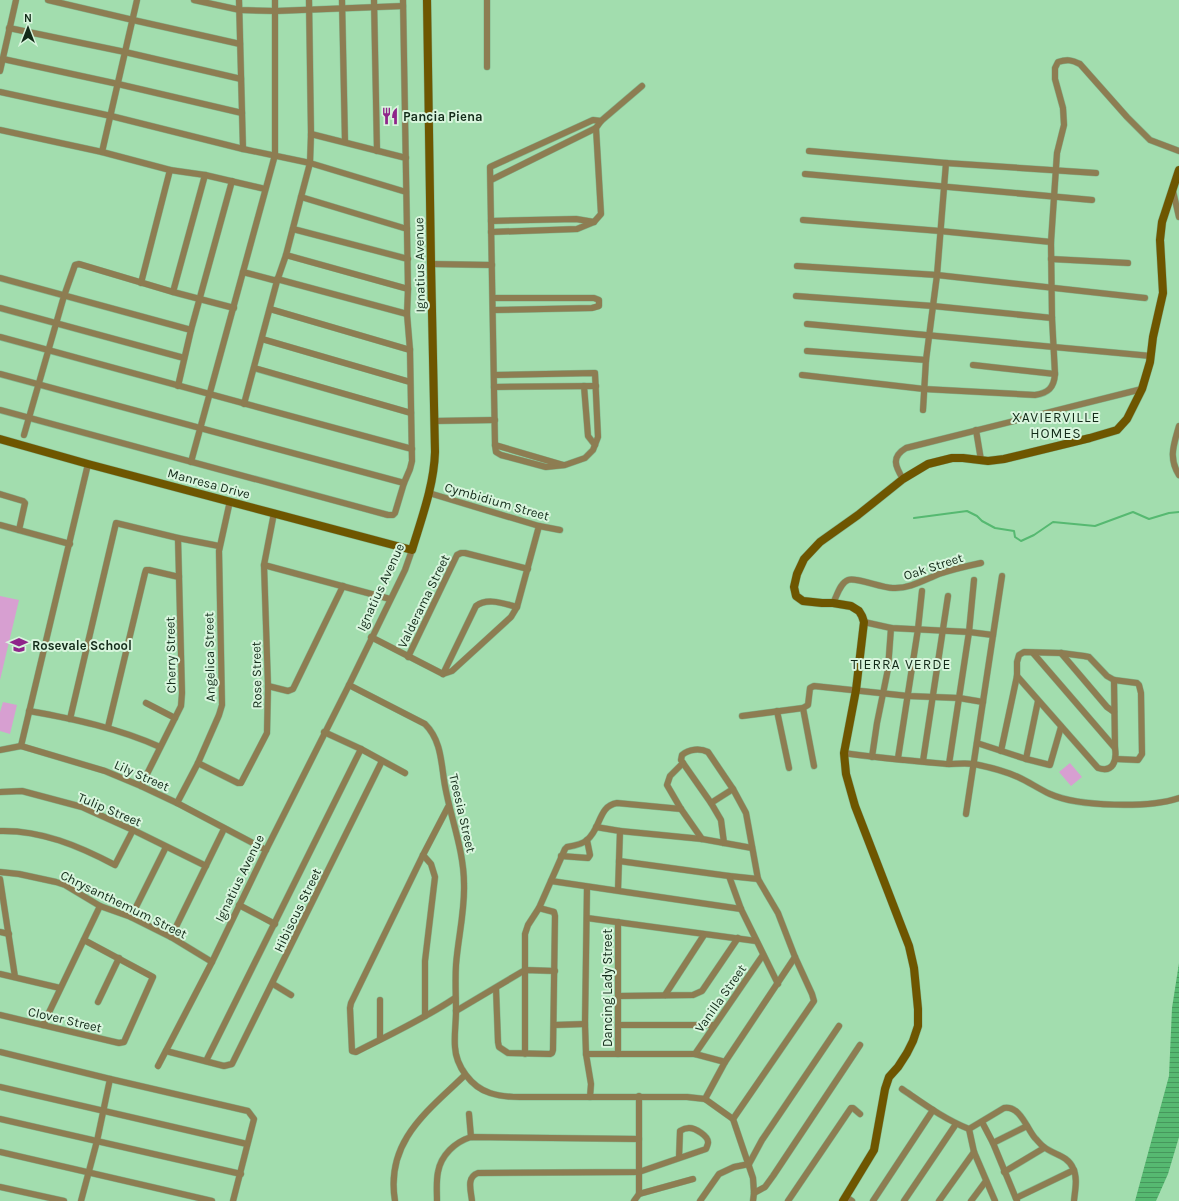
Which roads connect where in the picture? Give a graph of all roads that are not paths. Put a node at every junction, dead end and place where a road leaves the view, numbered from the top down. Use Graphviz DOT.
graph roads {
  1 [pos="16,0"];
  2 [pos="48,0"];
  3 [pos="137,0"];
  4 [pos="194,0"];
  5 [pos="239,0"];
  6 [pos="275,0"];
  7 [pos="309,0"];
  8 [pos="342,0"];
  9 [pos="374,0"];
  10 [pos="427,0"];
  11 [pos="487,0"];
  12 [pos="403,3"];
  13 [pos="374,7"];
  14 [pos="342,9"];
  15 [pos="240,10"];
  16 [pos="309,10"];
  17 [pos="276,11"];
  18 [pos="133,20"];
  19 [pos="9,28"];
  20 [pos="240,44"];
  21 [pos="126,52"];
  22 [pos="3,59"];
  23 [pos="487,67"];
  24 [pos="0,71"];
  25 [pos="241,79"];
  26 [pos="118,84"];
  27 [pos="642,86"];
  28 [pos="0,92"];
  29 [pos="242,113"];
  30 [pos="110,116"];
  31 [pos="601,121"];
  32 [pos="596,128"];
  33 [pos="0,130"];
  34 [pos="311,134"];
  35 [pos="345,142"];
  36 [pos="243,149"];
  37 [pos="377,151"];
  38 [pos="809,151"];
  39 [pos="1179,151"];
  40 [pos="102,152"];
  41 [pos="275,155"];
  42 [pos="406,158"];
  43 [pos="310,163"];
  44 [pos="946,163"];
  45 [pos="170,170"];
  46 [pos="1055,170"];
  47 [pos="1179,170"];
  48 [pos="1096,173"];
  49 [pos="804,174"];
  50 [pos="205,175"];
  51 [pos="490,180"];
  52 [pos="232,181"];
  53 [pos="944,187"];
  54 [pos="265,189"];
  55 [pos="1172,189"];
  56 [pos="406,192"];
  57 [pos="301,197"];
  58 [pos="1054,197"];
  59 [pos="1092,200"];
  60 [pos="1179,217"];
  61 [pos="803,220"];
  62 [pos="491,221"];
  63 [pos="594,222"];
  64 [pos="293,229"];
  65 [pos="407,229"];
  66 [pos="940,231"];
  67 [pos="492,232"];
  68 [pos="1051,242"];
  69 [pos="286,254"];
  70 [pos="408,259"];
  71 [pos="1051,260"];
  72 [pos="1128,263"];
  73 [pos="431,264"];
  74 [pos="492,265"];
  75 [pos="796,266"];
  76 [pos="243,272"];
  77 [pos="937,275"];
  78 [pos="0,278"];
  79 [pos="277,280"];
  80 [pos="140,282"];
  81 [pos="1052,288"];
  82 [pos="408,289"];
  83 [pos="173,292"];
  84 [pos="64,296"];
  85 [pos="796,296"];
  86 [pos="492,298"];
  87 [pos="1145,298"];
  88 [pos="200,299"];
  89 [pos="933,306"];
  90 [pos="0,308"];
  91 [pos="234,308"];
  92 [pos="270,309"];
  93 [pos="493,310"];
  94 [pos="407,314"];
  95 [pos="1052,318"];
  96 [pos="56,323"];
  97 [pos="807,324"];
  98 [pos="191,330"];
  99 [pos="929,335"];
  100 [pos="0,337"];
  101 [pos="262,339"];
  102 [pos="1053,347"];
  103 [pos="49,350"];
  104 [pos="410,350"];
  105 [pos="807,350"];
  106 [pos="1151,356"];
  107 [pos="184,358"];
  108 [pos="926,360"];
  109 [pos="974,365"];
  110 [pos="254,368"];
  111 [pos="0,374"];
  112 [pos="1055,374"];
  113 [pos="494,375"];
  114 [pos="802,375"];
  115 [pos="410,382"];
  116 [pos="39,384"];
  117 [pos="178,386"];
  118 [pos="584,386"];
  119 [pos="596,386"];
  120 [pos="494,387"];
  121 [pos="924,389"];
  122 [pos="1142,389"];
  123 [pos="210,394"];
  124 [pos="244,404"];
  125 [pos="0,410"];
  126 [pos="923,410"];
  127 [pos="411,413"];
  128 [pos="29,418"];
  129 [pos="495,420"];
  130 [pos="434,421"];
  131 [pos="1179,426"];
  132 [pos="201,428"];
  133 [pos="976,430"];
  134 [pos="24,435"];
  135 [pos="0,439"];
  136 [pos="595,445"];
  137 [pos="412,449"];
  138 [pos="981,460"];
  139 [pos="191,462"];
  140 [pos="88,464"];
  141 [pos="1179,475"];
  142 [pos="903,479"];
  143 [pos="404,483"];
  144 [pos="429,493"];
  145 [pos="0,494"];
  146 [pos="230,501"];
  147 [pos="274,513"];
  148 [pos="0,525"];
  149 [pos="539,526"];
  150 [pos="19,530"];
  151 [pos="560,530"];
  152 [pos="178,538"];
  153 [pos="70,544"];
  154 [pos="219,546"];
  155 [pos="412,550"];
  156 [pos="980,563"];
  157 [pos="264,565"];
  158 [pos="528,569"];
  159 [pos="1002,576"];
  160 [pos="179,577"];
  161 [pos="974,580"];
  162 [pos="343,586"];
  163 [pos="922,591"];
  164 [pos="948,596"];
  165 [pos="390,599"];
  166 [pos="833,603"];
  167 [pos="517,607"];
  168 [pos="864,622"];
  169 [pos="891,628"];
  170 [pos="918,629"];
  171 [pos="943,631"];
  172 [pos="969,632"];
  173 [pos="993,635"];
  174 [pos="371,638"];
  175 [pos="1033,653"];
  176 [pos="1061,653"];
  177 [pos="408,657"];
  178 [pos="443,674"];
  179 [pos="1017,676"];
  180 [pos="1114,680"];
  181 [pos="349,685"];
  182 [pos="268,686"];
  183 [pos="856,690"];
  184 [pos="883,693"];
  185 [pos="908,696"];
  186 [pos="933,697"];
  187 [pos="959,698"];
  188 [pos="1038,701"];
  189 [pos="983,702"];
  190 [pos="146,703"];
  191 [pos="803,708"];
  192 [pos="29,711"];
  193 [pos="777,711"];
  194 [pos="1114,712"];
  195 [pos="742,716"];
  196 [pos="70,718"];
  197 [pos="175,718"];
  198 [pos="108,727"];
  199 [pos="1061,727"];
  200 [pos="324,732"];
  201 [pos="267,733"];
  202 [pos="274,736"];
  203 [pos="977,743"];
  204 [pos="21,746"];
  205 [pos="160,746"];
  206 [pos="1115,748"];
  207 [pos="361,749"];
  208 [pos="0,750"];
  209 [pos="1001,751"];
  210 [pos="844,753"];
  211 [pos="872,757"];
  212 [pos="898,758"];
  213 [pos="1026,759"];
  214 [pos="1116,759"];
  215 [pos="382,761"];
  216 [pos="923,761"];
  217 [pos="198,763"];
  218 [pos="683,764"];
  219 [pos="949,764"];
  220 [pos="973,764"];
  221 [pos="814,766"];
  222 [pos="790,768"];
  223 [pos="405,773"];
  224 [pos="141,786"];
  225 [pos="733,789"];
  226 [pos="0,792"];
  227 [pos="1179,798"];
  228 [pos="176,803"];
  229 [pos="711,803"];
  230 [pos="448,807"];
  231 [pos="680,809"];
  232 [pos="966,814"];
  233 [pos="596,827"];
  234 [pos="133,830"];
  235 [pos="224,830"];
  236 [pos="0,831"];
  237 [pos="620,832"];
  238 [pos="702,839"];
  239 [pos="587,840"];
  240 [pos="724,843"];
  241 [pos="166,847"];
  242 [pos="752,848"];
  243 [pos="266,850"];
  244 [pos="423,855"];
  245 [pos="561,856"];
  246 [pos="619,861"];
  247 [pos="206,866"];
  248 [pos="0,872"];
  249 [pos="729,876"];
  250 [pos="0,879"];
  251 [pos="758,879"];
  252 [pos="551,881"];
  253 [pos="587,887"];
  254 [pos="618,890"];
  255 [pos="239,905"];
  256 [pos="100,906"];
  257 [pos="539,908"];
  258 [pos="741,908"];
  259 [pos="131,917"];
  260 [pos="587,918"];
  261 [pos="618,922"];
  262 [pos="275,924"];
  263 [pos="0,932"];
  264 [pos="9,934"];
  265 [pos="704,935"];
  266 [pos="171,938"];
  267 [pos="738,938"];
  268 [pos="84,940"];
  269 [pos="756,941"];
  270 [pos="763,955"];
  271 [pos="795,957"];
  272 [pos="119,958"];
  273 [pos="212,962"];
  274 [pos="525,970"];
  275 [pos="555,971"];
  276 [pos="0,974"];
  277 [pos="15,977"];
  278 [pos="273,984"];
  279 [pos="778,984"];
  280 [pos="60,988"];
  281 [pos="496,988"];
  282 [pos="291,995"];
  283 [pos="665,995"];
  284 [pos="619,996"];
  285 [pos="455,998"];
  286 [pos="380,1000"];
  287 [pos="98,1002"];
  288 [pos="456,1011"];
  289 [pos="0,1015"];
  290 [pos="425,1016"];
  291 [pos="585,1024"];
  292 [pos="43,1025"];
  293 [pos="554,1025"];
  294 [pos="618,1025"];
  295 [pos="714,1025"];
  296 [pos="839,1026"];
  297 [pos="380,1040"];
  298 [pos="860,1044"];
  299 [pos="166,1051"];
  300 [pos="0,1052"];
  301 [pos="525,1054"];
  302 [pos="586,1054"];
  303 [pos="618,1054"];
  304 [pos="695,1054"];
  305 [pos="206,1062"];
  306 [pos="725,1062"];
  307 [pos="158,1066"];
  308 [pos="465,1074"];
  309 [pos="110,1080"];
  310 [pos="0,1088"];
  311 [pos="902,1089"];
  312 [pos="639,1096"];
  313 [pos="590,1097"];
  314 [pos="705,1099"];
  315 [pos="933,1110"];
  316 [pos="103,1111"];
  317 [pos="469,1114"];
  318 [pos="860,1114"];
  319 [pos="0,1119"];
  320 [pos="734,1119"];
  321 [pos="982,1122"];
  322 [pos="956,1124"];
  323 [pos="1027,1126"];
  324 [pos="969,1129"];
  325 [pos="471,1137"];
  326 [pos="639,1139"];
  327 [pos="96,1141"];
  328 [pos="993,1143"];
  329 [pos="247,1144"];
  330 [pos="1044,1148"];
  331 [pos="0,1152"];
  332 [pos="974,1152"];
  333 [pos="679,1158"];
  334 [pos="748,1164"];
  335 [pos="1074,1170"];
  336 [pos="639,1172"];
  337 [pos="1004,1172"];
  338 [pos="88,1173"];
  339 [pos="240,1174"];
  340 [pos="693,1179"];
  341 [pos="986,1181"];
  342 [pos="0,1187"];
  343 [pos="754,1193"];
  344 [pos="639,1194"];
  345 [pos="847,1200"];
  346 [pos="1017,1200"];
  347 [pos="64,1201"];
  348 [pos="81,1201"];
  349 [pos="212,1201"];
  350 [pos="233,1201"];
  351 [pos="395,1201"];
  352 [pos="437,1201"];
  353 [pos="472,1201"];
  354 [pos="634,1201"];
  355 [pos="700,1201"];
  356 [pos="753,1201"];
  357 [pos="788,1201"];
  358 [pos="873,1201"];
  359 [pos="904,1201"];
  360 [pos="939,1201"];
  361 [pos="971,1201"];
  362 [pos="995,1201"];
  363 [pos="1073,1201"];
  1 -- 19 [label="street"];
  2 -- 18 [label="street"];
  3 -- 18 [label="street"];
  4 -- 15 [label="street"];
  5 -- 15 [label="street"];
  6 -- 17 [label="street"];
  7 -- 16 [label="street"];
  8 -- 14 [label="street"];
  9 -- 13 [label="street"];
  10 -- 73 [label="street, Ignatius Avenue"];
  11 -- 23 [label="street"];
  12 -- 13 [label="street"];
  12 -- 42 [label="street"];
  13 -- 14 [label="street"];
  13 -- 37 [label="street"];
  14 -- 16 [label="street"];
  14 -- 35 [label="street"];
  15 -- 17 [label="street"];
  15 -- 20 [label="street"];
  16 -- 17 [label="street"];
  16 -- 34 [label="street"];
  17 -- 41 [label="street"];
  18 -- 20 [label="street"];
  18 -- 21 [label="street"];
  19 -- 21 [label="street"];
  19 -- 22 [label="street"];
  20 -- 25 [label="street"];
  21 -- 25 [label="street"];
  21 -- 26 [label="street"];
  22 -- 24 [label="street"];
  22 -- 26 [label="street"];
  25 -- 29 [label="street"];
  26 -- 29 [label="street"];
  26 -- 30 [label="street"];
  27 -- 31 [label="street"];
  28 -- 30 [label="street"];
  29 -- 36 [label="street"];
  30 -- 36 [label="street"];
  30 -- 40 [label="street"];
  31 -- 32 [label="street"];
  31 -- 51 [label="street"];
  32 -- 51 [label="street"];
  32 -- 63 [label="street"];
  33 -- 40 [label="street"];
  34 -- 35 [label="street"];
  34 -- 43 [label="street"];
  35 -- 37 [label="street"];
  36 -- 41 [label="street"];
  37 -- 42 [label="street"];
  38 -- 44 [label="street"];
  39 -- 46 [label="street"];
  40 -- 45 [label="street"];
  41 -- 43 [label="street"];
  41 -- 54 [label="street"];
  42 -- 56 [label="street"];
  43 -- 56 [label="street"];
  43 -- 57 [label="street"];
  44 -- 46 [label="street"];
  44 -- 53 [label="street"];
  45 -- 50 [label="street"];
  45 -- 80 [label="street"];
  46 -- 48 [label="street"];
  46 -- 58 [label="street"];
  47 -- 55 [label="street"];
  49 -- 53 [label="street"];
  50 -- 52 [label="street"];
  50 -- 83 [label="street"];
  51 -- 62 [label="street"];
  52 -- 54 [label="street"];
  52 -- 88 [label="street"];
  53 -- 58 [label="street"];
  53 -- 66 [label="street"];
  54 -- 76 [label="street"];
  55 -- 60 [label="street"];
  55 -- 106 [label="street"];
  56 -- 65 [label="street"];
  57 -- 64 [label="street"];
  57 -- 65 [label="street"];
  58 -- 59 [label="street"];
  58 -- 68 [label="street"];
  61 -- 66 [label="street"];
  62 -- 63 [label="street"];
  62 -- 67 [label="street"];
  63 -- 67 [label="street"];
  64 -- 69 [label="street"];
  64 -- 70 [label="street"];
  65 -- 70 [label="street"];
  66 -- 68 [label="street"];
  66 -- 77 [label="street"];
  67 -- 74 [label="street"];
  68 -- 71 [label="street"];
  69 -- 79 [label="street"];
  69 -- 82 [label="street"];
  70 -- 82 [label="street"];
  71 -- 72 [label="street"];
  71 -- 81 [label="street"];
  73 -- 74 [label="street"];
  73 -- 130 [label="street, Ignatius Avenue"];
  74 -- 86 [label="street"];
  75 -- 77 [label="street"];
  76 -- 79 [label="street"];
  76 -- 91 [label="street"];
  77 -- 81 [label="street"];
  77 -- 89 [label="street"];
  78 -- 84 [label="street"];
  79 -- 92 [label="street"];
  79 -- 94 [label="street"];
  80 -- 83 [label="street"];
  80 -- 84 [label="street"];
  81 -- 87 [label="street"];
  81 -- 95 [label="street"];
  82 -- 94 [label="street"];
  83 -- 88 [label="street"];
  84 -- 96 [label="street"];
  84 -- 98 [label="street"];
  85 -- 89 [label="street"];
  86 -- 93 [label="street"];
  86 -- 93 [label="street"];
  88 -- 91 [label="street"];
  88 -- 98 [label="street"];
  89 -- 95 [label="street"];
  89 -- 99 [label="street"];
  90 -- 96 [label="street"];
  91 -- 123 [label="street"];
  92 -- 101 [label="street"];
  92 -- 104 [label="street"];
  93 -- 113 [label="street"];
  94 -- 104 [label="street"];
  95 -- 102 [label="street"];
  96 -- 103 [label="street"];
  96 -- 107 [label="street"];
  97 -- 99 [label="street"];
  98 -- 107 [label="street"];
  99 -- 102 [label="street"];
  99 -- 108 [label="street"];
  100 -- 103 [label="street"];
  101 -- 110 [label="street"];
  101 -- 115 [label="street"];
  102 -- 106 [label="street"];
  102 -- 112 [label="street"];
  103 -- 116 [label="street"];
  103 -- 117 [label="street"];
  104 -- 115 [label="street"];
  105 -- 108 [label="street"];
  106 -- 122 [label="street"];
  107 -- 117 [label="street"];
  108 -- 121 [label="street"];
  109 -- 112 [label="street"];
  110 -- 124 [label="street"];
  110 -- 127 [label="street"];
  111 -- 116 [label="street"];
  112 -- 121 [label="street"];
  113 -- 119 [label="street"];
  113 -- 120 [label="street"];
  114 -- 121 [label="street"];
  115 -- 127 [label="street"];
  116 -- 128 [label="street"];
  116 -- 132 [label="street"];
  117 -- 123 [label="street"];
  118 -- 119 [label="street"];
  118 -- 120 [label="street"];
  118 -- 136 [label="street"];
  119 -- 136 [label="street"];
  120 -- 129 [label="street"];
  121 -- 126 [label="street"];
  122 -- 133 [label="street"];
  122 -- 138 [label="street"];
  123 -- 124 [label="street"];
  123 -- 132 [label="street"];
  124 -- 137 [label="street"];
  125 -- 128 [label="street"];
  127 -- 137 [label="street"];
  128 -- 134 [label="street"];
  128 -- 139 [label="street"];
  129 -- 130 [label="street"];
  129 -- 136 [label="street"];
  130 -- 144 [label="street, Ignatius Avenue"];
  131 -- 141 [label="street"];
  132 -- 139 [label="street"];
  132 -- 143 [label="street"];
  133 -- 138 [label="street"];
  133 -- 142 [label="street"];
  135 -- 140 [label="street, Manresa Drive"];
  137 -- 143 [label="street"];
  138 -- 142 [label="street"];
  139 -- 143 [label="street"];
  140 -- 146 [label="street, Manresa Drive"];
  140 -- 153 [label="street"];
  142 -- 166 [label="street"];
  144 -- 149 [label="street, Cymbidium Street"];
  144 -- 155 [label="street, Ignatius Avenue"];
  145 -- 150 [label="street"];
  146 -- 147 [label="street, Manresa Drive"];
  146 -- 154 [label="street, Angelica Street"];
  147 -- 155 [label="street, Manresa Drive"];
  147 -- 157 [label="street, Rose Street"];
  148 -- 150 [label="street"];
  149 -- 151 [label="street, Cymbidium Street"];
  149 -- 158 [label="street"];
  150 -- 153 [label="street"];
  152 -- 154 [label="street"];
  152 -- 160 [label="street, Cherry Street"];
  152 -- 196 [label="street"];
  153 -- 192 [label="street"];
  154 -- 217 [label="street, Angelica Street"];
  155 -- 165 [label="street, Ignatius Avenue"];
  156 -- 166 [label="street, Oak Street"];
  157 -- 162 [label="street"];
  157 -- 182 [label="street, Rose Street"];
  158 -- 167 [label="street"];
  158 -- 177 [label="street, Valderama Street"];
  159 -- 173 [label="street"];
  160 -- 197 [label="street, Cherry Street"];
  160 -- 198 [label="street"];
  161 -- 172 [label="street"];
  162 -- 165 [label="street"];
  162 -- 182 [label="street"];
  163 -- 170 [label="street"];
  164 -- 171 [label="street"];
  165 -- 174 [label="street, Ignatius Avenue"];
  166 -- 168 [label="street"];
  167 -- 178 [label="street"];
  167 -- 178 [label="street"];
  168 -- 169 [label="street"];
  168 -- 183 [label="street"];
  169 -- 170 [label="street"];
  169 -- 184 [label="street"];
  170 -- 171 [label="street"];
  170 -- 185 [label="street"];
  171 -- 172 [label="street"];
  171 -- 186 [label="street"];
  172 -- 173 [label="street"];
  172 -- 187 [label="street"];
  173 -- 189 [label="street"];
  174 -- 177 [label="street"];
  174 -- 181 [label="street, Ignatius Avenue"];
  175 -- 176 [label="street"];
  175 -- 179 [label="street"];
  175 -- 206 [label="street"];
  176 -- 180 [label="street"];
  176 -- 194 [label="street"];
  177 -- 178 [label="street"];
  179 -- 188 [label="street"];
  179 -- 209 [label="street"];
  180 -- 194 [label="street"];
  180 -- 214 [label="street"];
  181 -- 200 [label="street, Ignatius Avenue"];
  181 -- 230 [label="street, Treesia Street"];
  182 -- 201 [label="street, Rose Street"];
  183 -- 184 [label="street"];
  183 -- 191 [label="street"];
  183 -- 210 [label="street"];
  184 -- 185 [label="street"];
  184 -- 211 [label="street"];
  185 -- 186 [label="street"];
  185 -- 212 [label="street"];
  186 -- 187 [label="street"];
  186 -- 216 [label="street"];
  187 -- 189 [label="street"];
  187 -- 219 [label="street"];
  188 -- 199 [label="street"];
  188 -- 213 [label="street"];
  189 -- 203 [label="street"];
  190 -- 197 [label="street"];
  191 -- 193 [label="street"];
  191 -- 221 [label="street"];
  192 -- 196 [label="street"];
  192 -- 204 [label="street"];
  193 -- 195 [label="street"];
  193 -- 222 [label="street"];
  194 -- 206 [label="street"];
  196 -- 198 [label="street"];
  197 -- 205 [label="street, Cherry Street"];
  198 -- 205 [label="street"];
  199 -- 213 [label="street"];
  199 -- 214 [label="street"];
  200 -- 207 [label="street"];
  200 -- 243 [label="street, Ignatius Avenue"];
  201 -- 202 [label="street"];
  201 -- 217 [label="street, Rose Street"];
  203 -- 209 [label="street"];
  203 -- 220 [label="street"];
  204 -- 208 [label="street, Lily Street"];
  204 -- 224 [label="street, Lily Street"];
  205 -- 224 [label="street, Cherry Street"];
  206 -- 214 [label="street"];
  207 -- 215 [label="street"];
  207 -- 262 [label="street"];
  209 -- 213 [label="street"];
  210 -- 211 [label="street"];
  210 -- 345 [label="street"];
  211 -- 212 [label="street"];
  212 -- 216 [label="street"];
  215 -- 223 [label="street"];
  215 -- 278 [label="street, Hibiscus Street"];
  216 -- 219 [label="street"];
  217 -- 228 [label="street, Angelica Street"];
  218 -- 225 [label="street"];
  218 -- 229 [label="street"];
  218 -- 231 [label="street"];
  219 -- 220 [label="street"];
  220 -- 227 [label="street"];
  220 -- 232 [label="street"];
  224 -- 228 [label="street, Lily Street"];
  225 -- 229 [label="street"];
  225 -- 242 [label="street"];
  226 -- 234 [label="street, Tulip Street"];
  228 -- 235 [label="street, Lily Street"];
  229 -- 240 [label="street"];
  230 -- 244 [label="street"];
  230 -- 285 [label="street, Treesia Street"];
  231 -- 233 [label="street"];
  231 -- 238 [label="street"];
  233 -- 237 [label="street"];
  233 -- 239 [label="street"];
  234 -- 236 [label="street"];
  234 -- 241 [label="street, Tulip Street"];
  235 -- 243 [label="street, Lily Street"];
  235 -- 247 [label="street"];
  237 -- 238 [label="street"];
  237 -- 246 [label="street"];
  238 -- 240 [label="street"];
  239 -- 245 [label="street"];
  239 -- 245 [label="street"];
  240 -- 242 [label="street"];
  241 -- 247 [label="street, Tulip Street"];
  241 -- 259 [label="street"];
  242 -- 251 [label="street"];
  243 -- 255 [label="street, Ignatius Avenue"];
  244 -- 290 [label="street"];
  244 -- 297 [label="street"];
  245 -- 252 [label="street"];
  246 -- 249 [label="street"];
  246 -- 254 [label="street"];
  247 -- 266 [label="street"];
  248 -- 256 [label="street, Chrysanthemum Street"];
  249 -- 251 [label="street"];
  249 -- 258 [label="street"];
  250 -- 264 [label="street"];
  251 -- 271 [label="street"];
  252 -- 253 [label="street"];
  252 -- 257 [label="street"];
  253 -- 254 [label="street"];
  253 -- 260 [label="street"];
  254 -- 258 [label="street"];
  255 -- 262 [label="street"];
  255 -- 273 [label="street, Ignatius Avenue"];
  256 -- 259 [label="street, Chrysanthemum Street"];
  256 -- 268 [label="street"];
  257 -- 274 [label="street"];
  257 -- 275 [label="street"];
  258 -- 269 [label="street"];
  259 -- 266 [label="street, Chrysanthemum Street"];
  260 -- 261 [label="street"];
  260 -- 291 [label="street"];
  261 -- 265 [label="street"];
  261 -- 284 [label="street, Dancing Lady Street"];
  262 -- 305 [label="street"];
  263 -- 264 [label="street"];
  264 -- 277 [label="street"];
  265 -- 267 [label="street"];
  265 -- 283 [label="street"];
  266 -- 273 [label="street, Chrysanthemum Street"];
  267 -- 269 [label="street"];
  267 -- 283 [label="street"];
  268 -- 272 [label="street"];
  268 -- 280 [label="street"];
  269 -- 270 [label="street"];
  270 -- 279 [label="street"];
  270 -- 295 [label="street, Vanilla Street"];
  271 -- 279 [label="street"];
  271 -- 320 [label="street"];
  272 -- 287 [label="street"];
  272 -- 292 [label="street, Clover Street"];
  273 -- 299 [label="street, Ignatius Avenue"];
  274 -- 275 [label="street"];
  274 -- 281 [label="street"];
  274 -- 301 [label="street"];
  275 -- 293 [label="street"];
  276 -- 277 [label="street"];
  277 -- 280 [label="street"];
  278 -- 282 [label="street"];
  278 -- 305 [label="street, Hibiscus Street"];
  279 -- 306 [label="street"];
  280 -- 292 [label="street"];
  281 -- 288 [label="street"];
  281 -- 301 [label="street"];
  283 -- 284 [label="street"];
  284 -- 294 [label="street, Dancing Lady Street"];
  285 -- 288 [label="street, Treesia Street"];
  285 -- 290 [label="street"];
  286 -- 297 [label="street"];
  288 -- 308 [label="street, Treesia Street"];
  289 -- 292 [label="street, Clover Street"];
  290 -- 297 [label="street"];
  291 -- 293 [label="street"];
  291 -- 302 [label="street"];
  293 -- 301 [label="street"];
  294 -- 295 [label="street"];
  294 -- 303 [label="street, Dancing Lady Street"];
  295 -- 304 [label="street, Vanilla Street"];
  296 -- 334 [label="street"];
  298 -- 343 [label="street"];
  299 -- 305 [label="street"];
  299 -- 307 [label="street, Ignatius Avenue"];
  300 -- 309 [label="street"];
  302 -- 303 [label="street"];
  302 -- 313 [label="street"];
  303 -- 304 [label="street"];
  304 -- 306 [label="street"];
  306 -- 314 [label="street"];
  308 -- 313 [label="street, Treesia Street"];
  308 -- 351 [label="street"];
  309 -- 316 [label="street"];
  309 -- 329 [label="street"];
  310 -- 316 [label="street"];
  311 -- 315 [label="street"];
  312 -- 313 [label="street, Treesia Street"];
  312 -- 314 [label="street, Treesia Street"];
  312 -- 326 [label="street"];
  314 -- 320 [label="street"];
  315 -- 322 [label="street"];
  315 -- 358 [label="street"];
  316 -- 327 [label="street"];
  316 -- 329 [label="street"];
  317 -- 325 [label="street"];
  318 -- 357 [label="street"];
  319 -- 327 [label="street"];
  320 -- 334 [label="street"];
  321 -- 323 [label="street"];
  321 -- 324 [label="street"];
  321 -- 328 [label="street"];
  322 -- 324 [label="street"];
  322 -- 359 [label="street"];
  323 -- 328 [label="street"];
  323 -- 330 [label="street"];
  324 -- 332 [label="street"];
  325 -- 326 [label="street"];
  325 -- 352 [label="street"];
  326 -- 336 [label="street"];
  327 -- 338 [label="street"];
  327 -- 339 [label="street"];
  328 -- 337 [label="street"];
  329 -- 339 [label="street"];
  330 -- 335 [label="street"];
  330 -- 337 [label="street"];
  331 -- 338 [label="street"];
  332 -- 341 [label="street"];
  332 -- 360 [label="street"];
  333 -- 333 [label="street"];
  333 -- 336 [label="street"];
  334 -- 343 [label="street"];
  334 -- 355 [label="street"];
  335 -- 346 [label="street"];
  335 -- 363 [label="street"];
  336 -- 344 [label="street"];
  336 -- 353 [label="street"];
  337 -- 346 [label="street"];
  338 -- 348 [label="street"];
  338 -- 349 [label="street"];
  339 -- 350 [label="street"];
  340 -- 344 [label="street"];
  341 -- 361 [label="street"];
  341 -- 362 [label="street"];
  342 -- 347 [label="street"];
  343 -- 356 [label="street"];
  344 -- 354 [label="street"];
}
